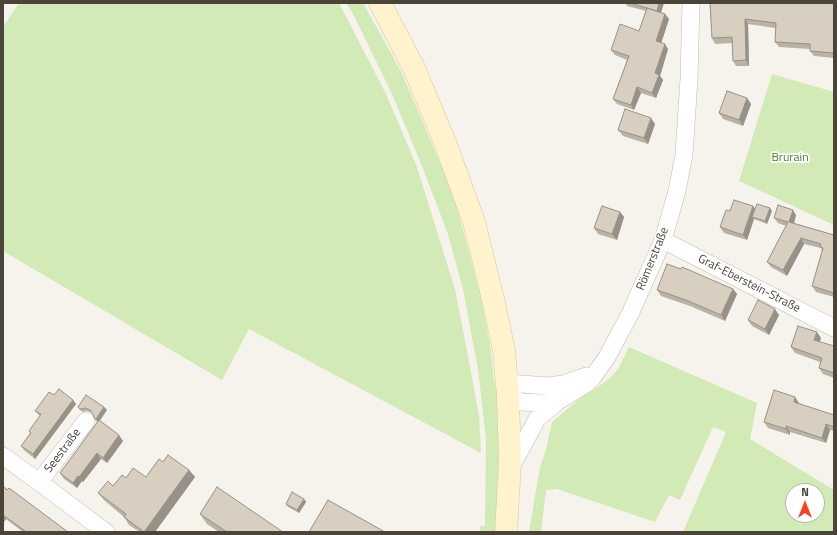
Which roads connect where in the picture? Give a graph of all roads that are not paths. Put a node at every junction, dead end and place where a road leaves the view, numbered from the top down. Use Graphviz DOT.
graph roads {
  1 [pos="380,3"];
  2 [pos="691,3"];
  3 [pos="664,240"];
  4 [pos="834,328"];
  5 [pos="599,367"];
  6 [pos="508,388"];
  7 [pos="556,402"];
  8 [pos="86,420"];
  9 [pos="3,456"];
  10 [pos="510,470"];
  11 [pos="39,482"];
  12 [pos="106,532"];
  13 [pos="506,532"];
  1 -- 6 [label="main road, Römerstraße"];
  2 -- 3 [label="street, Römerstraße"];
  3 -- 4 [label="street, Graf-Eberstein-Straße"];
  3 -- 5 [label="street, Römerstraße"];
  5 -- 6 [label="street"];
  5 -- 7 [label="street, Römerstraße"];
  6 -- 7 [label="street"];
  6 -- 10 [label="main road, Römerstraße"];
  7 -- 10 [label="street, Römerstraße"];
  8 -- 11 [label="street, Seestraße"];
  9 -- 11 [label="street, Seestraße"];
  10 -- 13 [label="main road, Römerstraße"];
  11 -- 12 [label="street, Seestraße"];
}
